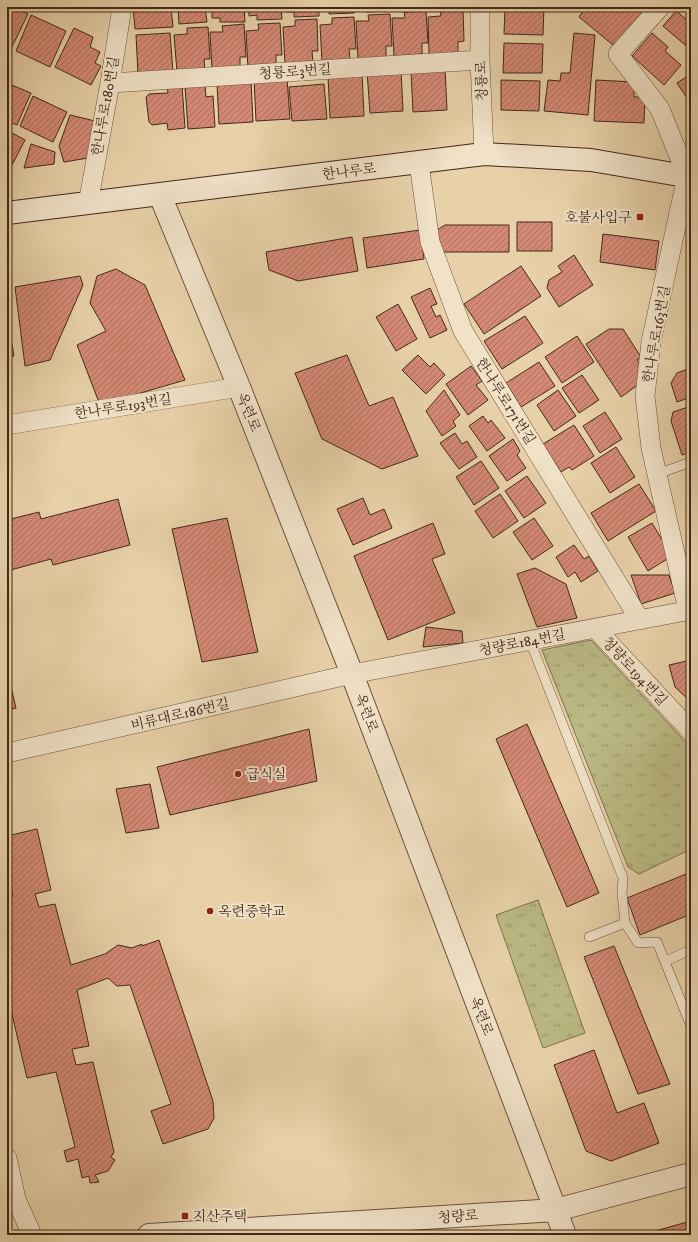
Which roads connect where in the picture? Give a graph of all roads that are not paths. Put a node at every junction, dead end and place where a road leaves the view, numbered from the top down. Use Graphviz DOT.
graph roads {
  1 [pos="122,7"];
  2 [pos="480,7"];
  3 [pos="660,7"];
  4 [pos="480,60"];
  5 [pos="110,83"];
  6 [pos="484,154"];
  7 [pos="419,163"];
  8 [pos="688,169"];
  9 [pos="160,195"];
  10 [pos="88,204"];
  11 [pos="7,213"];
  12 [pos="239,387"];
  13 [pos="7,425"];
  14 [pos="691,462"];
  15 [pos="657,474"];
  16 [pos="690,610"];
  17 [pos="640,620"];
  18 [pos="595,628"];
  19 [pos="530,641"];
  20 [pos="352,674"];
  21 [pos="691,731"];
  22 [pos="7,753"];
  23 [pos="625,923"];
  24 [pos="589,937"];
  25 [pos="691,950"];
  26 [pos="665,961"];
  27 [pos="691,1026"];
  28 [pos="7,1158"];
  29 [pos="691,1174"];
  30 [pos="12,1195"];
  31 [pos="556,1210"];
  32 [pos="32,1235"];
  33 [pos="149,1235"];
  34 [pos="565,1235"];
  1 -- 5 [label="street, 한나루로180번길"];
  2 -- 4 [label="street, 청룡로"];
  3 -- 8 [label="street"];
  4 -- 5 [label="street, 청룡로3번길"];
  4 -- 6 [label="street, 청룡로"];
  5 -- 10 [label="street, 한나루로180번길"];
  6 -- 7 [label="street, 한나루로"];
  6 -- 8 [label="street, 한나루로"];
  7 -- 9 [label="street, 한나루로"];
  7 -- 17 [label="street, 한나루로171번길"];
  8 -- 15 [label="street, 한나루로163번길"];
  9 -- 10 [label="street, 한나루로"];
  9 -- 12 [label="street, 옥련로"];
  10 -- 11 [label="street, 한나루로"];
  12 -- 13 [label="street, 한나루로193번길"];
  12 -- 20 [label="street, 옥련로"];
  14 -- 15 [label="lane"];
  15 -- 16 [label="street, 한나루로163번길"];
  16 -- 17 [label="street, 청량로184번길"];
  17 -- 18 [label="street, 청량로184번길"];
  18 -- 19 [label="street, 청량로184번길"];
  18 -- 21 [label="street, 청량로194번길"];
  19 -- 20 [label="street, 청량로184번길"];
  19 -- 23 [label="lane"];
  20 -- 22 [label="street, 비류대로186번길"];
  20 -- 31 [label="street, 옥련로"];
  23 -- 24 [label="lane"];
  23 -- 26 [label="lane"];
  25 -- 26 [label="lane"];
  26 -- 27 [label="lane"];
  28 -- 30 [label="street"];
  29 -- 31 [label="street, 청량로"];
  30 -- 32 [label="street"];
  31 -- 33 [label="street, 청량로"];
  31 -- 34 [label="street, 옥련로"];
}
